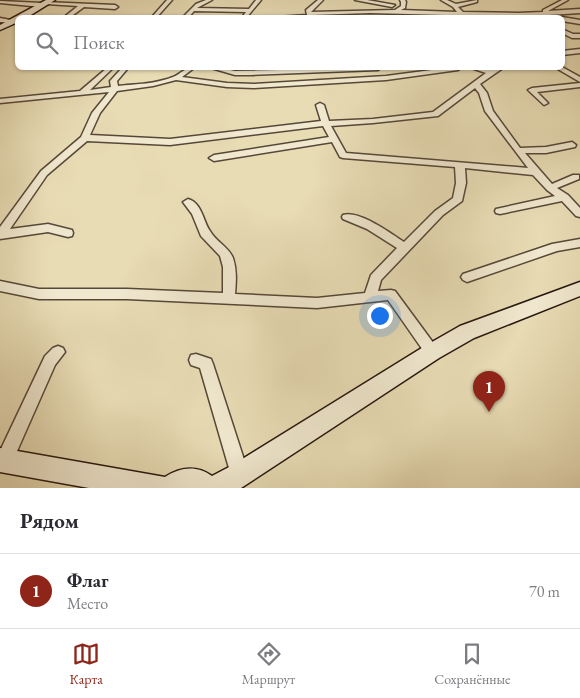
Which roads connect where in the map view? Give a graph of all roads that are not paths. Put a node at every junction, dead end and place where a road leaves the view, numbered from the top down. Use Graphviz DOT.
graph roads {
  1 [pos="170,0"];
  2 [pos="210,0"];
  3 [pos="259,0"];
  4 [pos="321,0"];
  5 [pos="357,0"];
  6 [pos="402,0"];
  7 [pos="443,0"];
  8 [pos="474,0"];
  9 [pos="566,0"];
  10 [pos="0,2"];
  11 [pos="46,2"];
  12 [pos="481,3"];
  13 [pos="80,5"];
  14 [pos="198,5"];
  15 [pos="455,6"];
  16 [pos="115,7"];
  17 [pos="404,7"];
  18 [pos="249,11"];
  19 [pos="580,11"];
  20 [pos="398,12"];
  21 [pos="461,13"];
  22 [pos="309,14"];
  23 [pos="389,14"];
  24 [pos="24,15"];
  25 [pos="69,15"];
  26 [pos="156,15"];
  27 [pos="187,15"];
  28 [pos="246,15"];
  29 [pos="513,15"];
  30 [pos="543,15"];
  31 [pos="15,19"];
  32 [pos="0,20"];
  33 [pos="15,20"];
  34 [pos="565,20"];
  35 [pos="580,22"];
  36 [pos="0,28"];
  37 [pos="565,32"];
  38 [pos="580,36"];
  39 [pos="565,52"];
  40 [pos="580,52"];
  41 [pos="580,58"];
  42 [pos="108,70"];
  43 [pos="123,70"];
  44 [pos="188,70"];
  45 [pos="222,70"];
  46 [pos="326,70"];
  47 [pos="444,70"];
  48 [pos="484,70"];
  49 [pos="496,70"];
  50 [pos="562,70"];
  51 [pos="491,72"];
  52 [pos="176,78"];
  53 [pos="580,80"];
  54 [pos="475,84"];
  55 [pos="580,85"];
  56 [pos="115,89"];
  57 [pos="83,92"];
  58 [pos="0,101"];
  59 [pos="544,104"];
  60 [pos="320,105"];
  61 [pos="326,124"];
  62 [pos="85,138"];
  63 [pos="335,139"];
  64 [pos="572,146"];
  65 [pos="518,151"];
  66 [pos="214,158"];
  67 [pos="460,166"];
  68 [pos="537,172"];
  69 [pos="576,177"];
  70 [pos="550,188"];
  71 [pos="564,198"];
  72 [pos="188,202"];
  73 [pos="500,211"];
  74 [pos="580,214"];
  75 [pos="347,217"];
  76 [pos="68,233"];
  77 [pos="0,235"];
  78 [pos="580,242"];
  79 [pos="405,248"];
  80 [pos="467,277"];
  81 [pos="0,286"];
  82 [pos="580,289"];
  83 [pos="370,297"];
  84 [pos="229,300"];
  85 [pos="58,352"];
  86 [pos="432,352"];
  87 [pos="196,360"];
  88 [pos="2,461"];
  89 [pos="240,475"];
  90 [pos="160,488"];
  91 [pos="172,488"];
  92 [pos="206,488"];
  93 [pos="214,488"];
  1 -- 26 [label="street"];
  2 -- 14 [label="street"];
  3 -- 18 [label="street"];
  4 -- 22 [label="street"];
  5 -- 17 [label="street"];
  6 -- 17 [label="street"];
  7 -- 15 [label="street"];
  8 -- 12 [label="street"];
  8 -- 15 [label="street"];
  9 -- 30 [label="street"];
  10 -- 11 [label="street"];
  11 -- 13 [label="street"];
  11 -- 24 [label="main road"];
  13 -- 16 [label="street"];
  13 -- 25 [label="street"];
  14 -- 18 [label="street"];
  14 -- 27 [label="street"];
  15 -- 21 [label="street"];
  17 -- 20 [label="street"];
  18 -- 28 [label="street"];
  19 -- 30 [label="street"];
  20 -- 21 [label="street"];
  20 -- 23 [label="street"];
  21 -- 29 [label="street"];
  22 -- 23 [label="street"];
  31 -- 32 [label="street"];
  33 -- 36 [label="main road"];
  34 -- 35 [label="street"];
  37 -- 38 [label="street"];
  39 -- 40 [label="street"];
  39 -- 41 [label="street"];
  42 -- 57 [label="street"];
  43 -- 56 [label="street"];
  44 -- 52 [label="street"];
  45 -- 46 [label="street"];
  47 -- 52 [label="street"];
  48 -- 51 [label="street"];
  49 -- 51 [label="street"];
  50 -- 53 [label="street"];
  51 -- 54 [label="street"];
  52 -- 56 [label="street"];
  54 -- 61 [label="street"];
  54 -- 65 [label="street"];
  55 -- 59 [label="street"];
  56 -- 57 [label="street"];
  56 -- 62 [label="street"];
  57 -- 58 [label="street"];
  60 -- 61 [label="street"];
  61 -- 62 [label="street"];
  61 -- 63 [label="street"];
  62 -- 77 [label="street"];
  63 -- 66 [label="street"];
  63 -- 67 [label="street"];
  64 -- 65 [label="street"];
  65 -- 68 [label="street"];
  67 -- 68 [label="street"];
  67 -- 79 [label="street"];
  68 -- 70 [label="street"];
  69 -- 70 [label="street"];
  70 -- 71 [label="street"];
  71 -- 73 [label="street"];
  71 -- 74 [label="street"];
  72 -- 84 [label="street"];
  75 -- 79 [label="street"];
  76 -- 77 [label="street"];
  78 -- 80 [label="street"];
  79 -- 83 [label="street"];
  81 -- 84 [label="street"];
  82 -- 86 [label="main road"];
  83 -- 84 [label="street"];
  83 -- 86 [label="street"];
  85 -- 88 [label="street"];
  86 -- 89 [label="main road"];
  87 -- 89 [label="street"];
  88 -- 90 [label="main road"];
  89 -- 93 [label="main road"];
  91 -- 92 [label="main road"];
}
